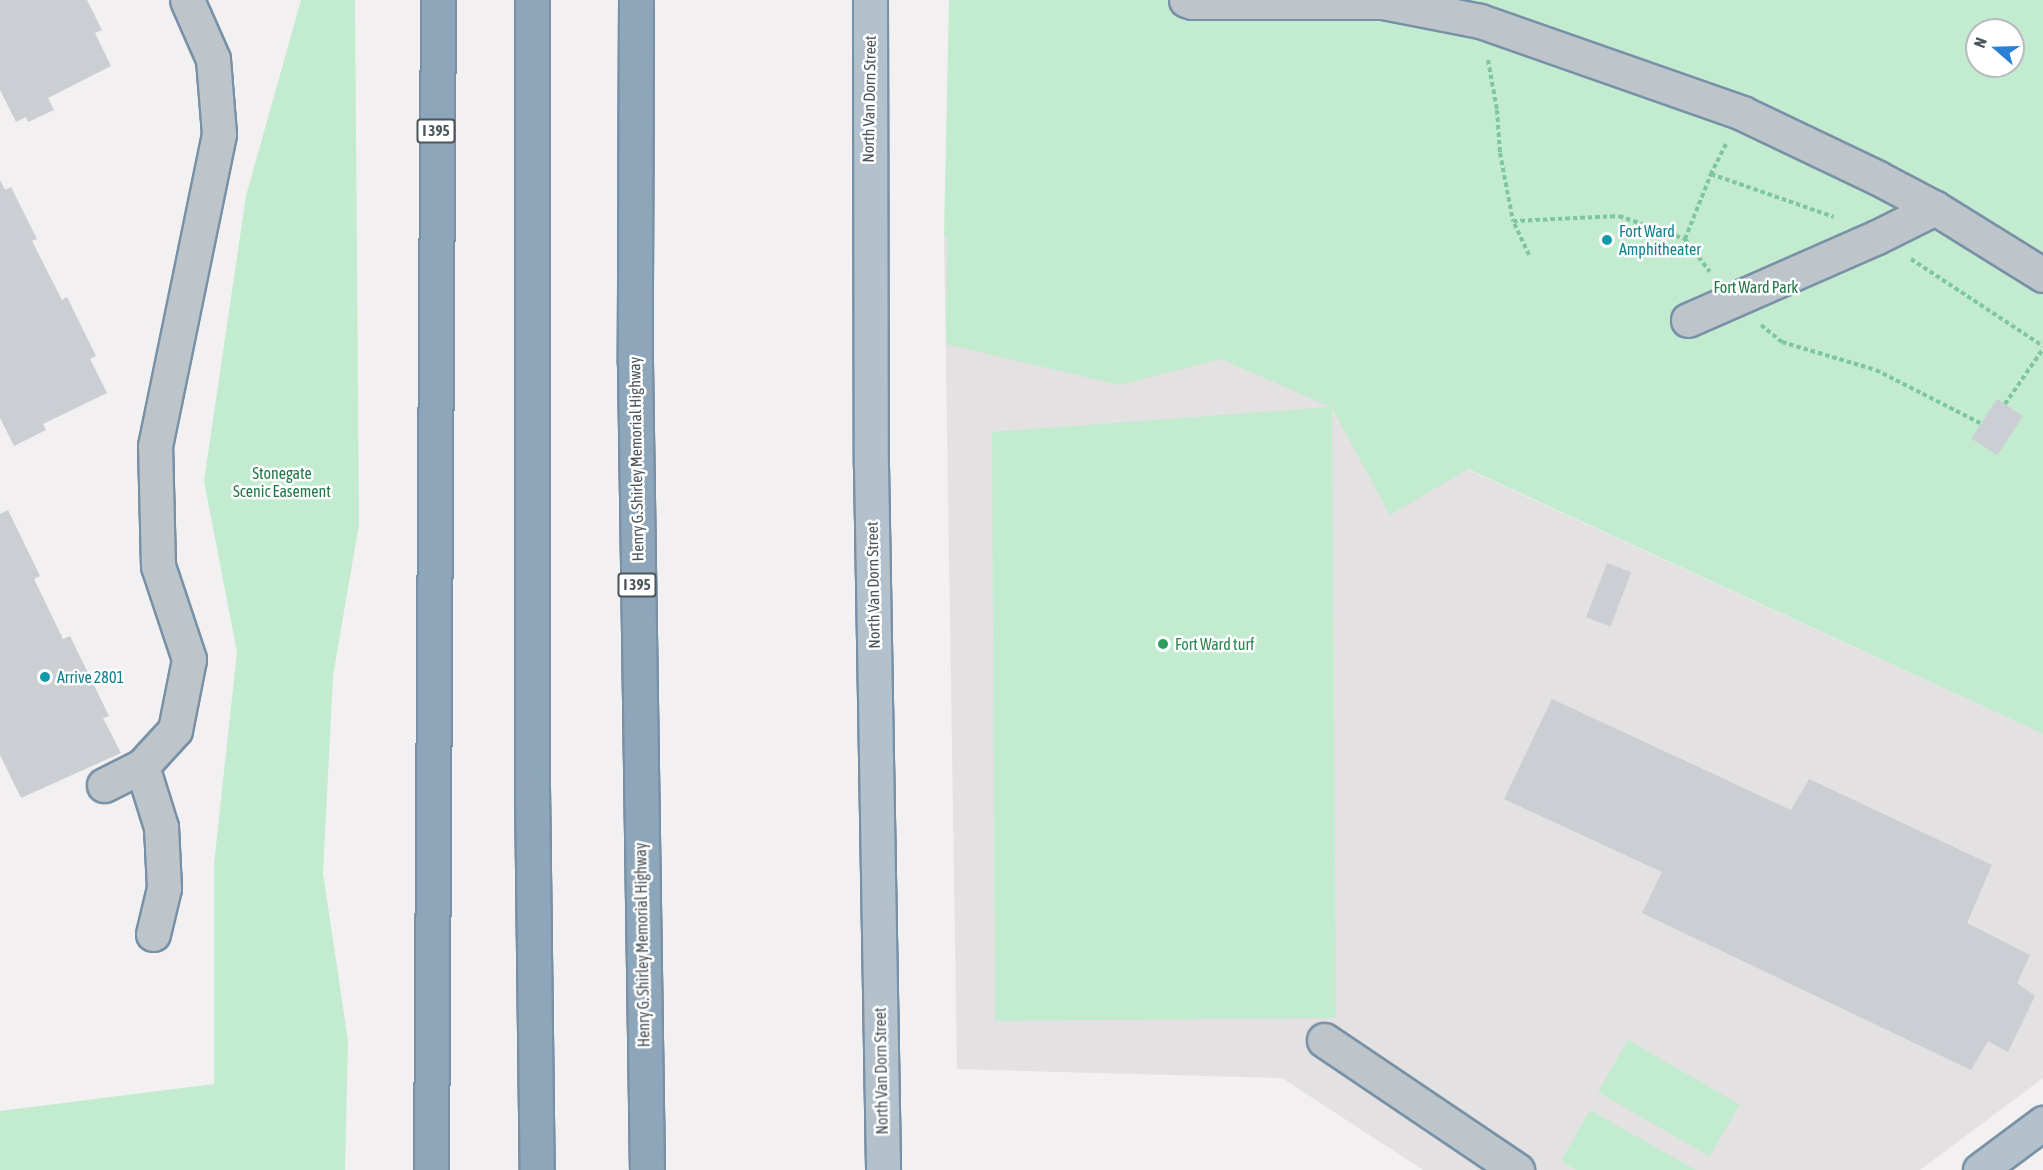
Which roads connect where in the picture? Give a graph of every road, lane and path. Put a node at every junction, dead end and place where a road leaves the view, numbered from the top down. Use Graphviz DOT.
graph roads {
  1 [pos="186,0"];
  2 [pos="421,0"];
  3 [pos="438,0"];
  4 [pos="532,0"];
  5 [pos="636,0"];
  6 [pos="870,0"];
  7 [pos="1186,0"];
  8 [pos="1480,21"];
  9 [pos="1742,113"];
  10 [pos="1711,174"];
  11 [pos="1935,208"];
  12 [pos="1513,221"];
  13 [pos="1877,237"];
  14 [pos="1685,239"];
  15 [pos="1529,255"];
  16 [pos="435,262"];
  17 [pos="2043,275"];
  18 [pos="1736,299"];
  19 [pos="1688,320"];
  20 [pos="2043,348"];
  21 [pos="2005,404"];
  22 [pos="1980,423"];
  23 [pos="142,766"];
  24 [pos="104,785"];
  25 [pos="153,934"];
  26 [pos="1324,1040"];
  27 [pos="2043,1124"];
  28 [pos="430,1170"];
  29 [pos="537,1170"];
  30 [pos="647,1170"];
  31 [pos="883,1170"];
  32 [pos="1517,1170"];
  33 [pos="1980,1170"];
  1 -- 23 [label="lane"];
  2 -- 16 [label="highway"];
  3 -- 16 [label="highway, I 395"];
  4 -- 29 [label="highway"];
  5 -- 30 [label="highway, Henry G. Shirley Memorial Highway / I 395"];
  6 -- 31 [label="main road, North Van Dorn Street"];
  7 -- 8 [label="lane"];
  8 -- 9 [label="lane"];
  8 -- 12 [label="path"];
  9 -- 10 [label="path"];
  9 -- 11 [label="lane"];
  10 -- 13 [label="path"];
  10 -- 14 [label="path"];
  11 -- 13 [label="lane"];
  11 -- 17 [label="lane"];
  12 -- 14 [label="path"];
  12 -- 15 [label="path"];
  13 -- 18 [label="lane"];
  13 -- 20 [label="path"];
  14 -- 18 [label="path"];
  16 -- 28 [label="highway, I 395"];
  18 -- 19 [label="lane"];
  18 -- 22 [label="path"];
  20 -- 21 [label="path"];
  23 -- 24 [label="lane"];
  23 -- 25 [label="lane"];
  26 -- 32 [label="lane"];
  27 -- 33 [label="main road"];
}
